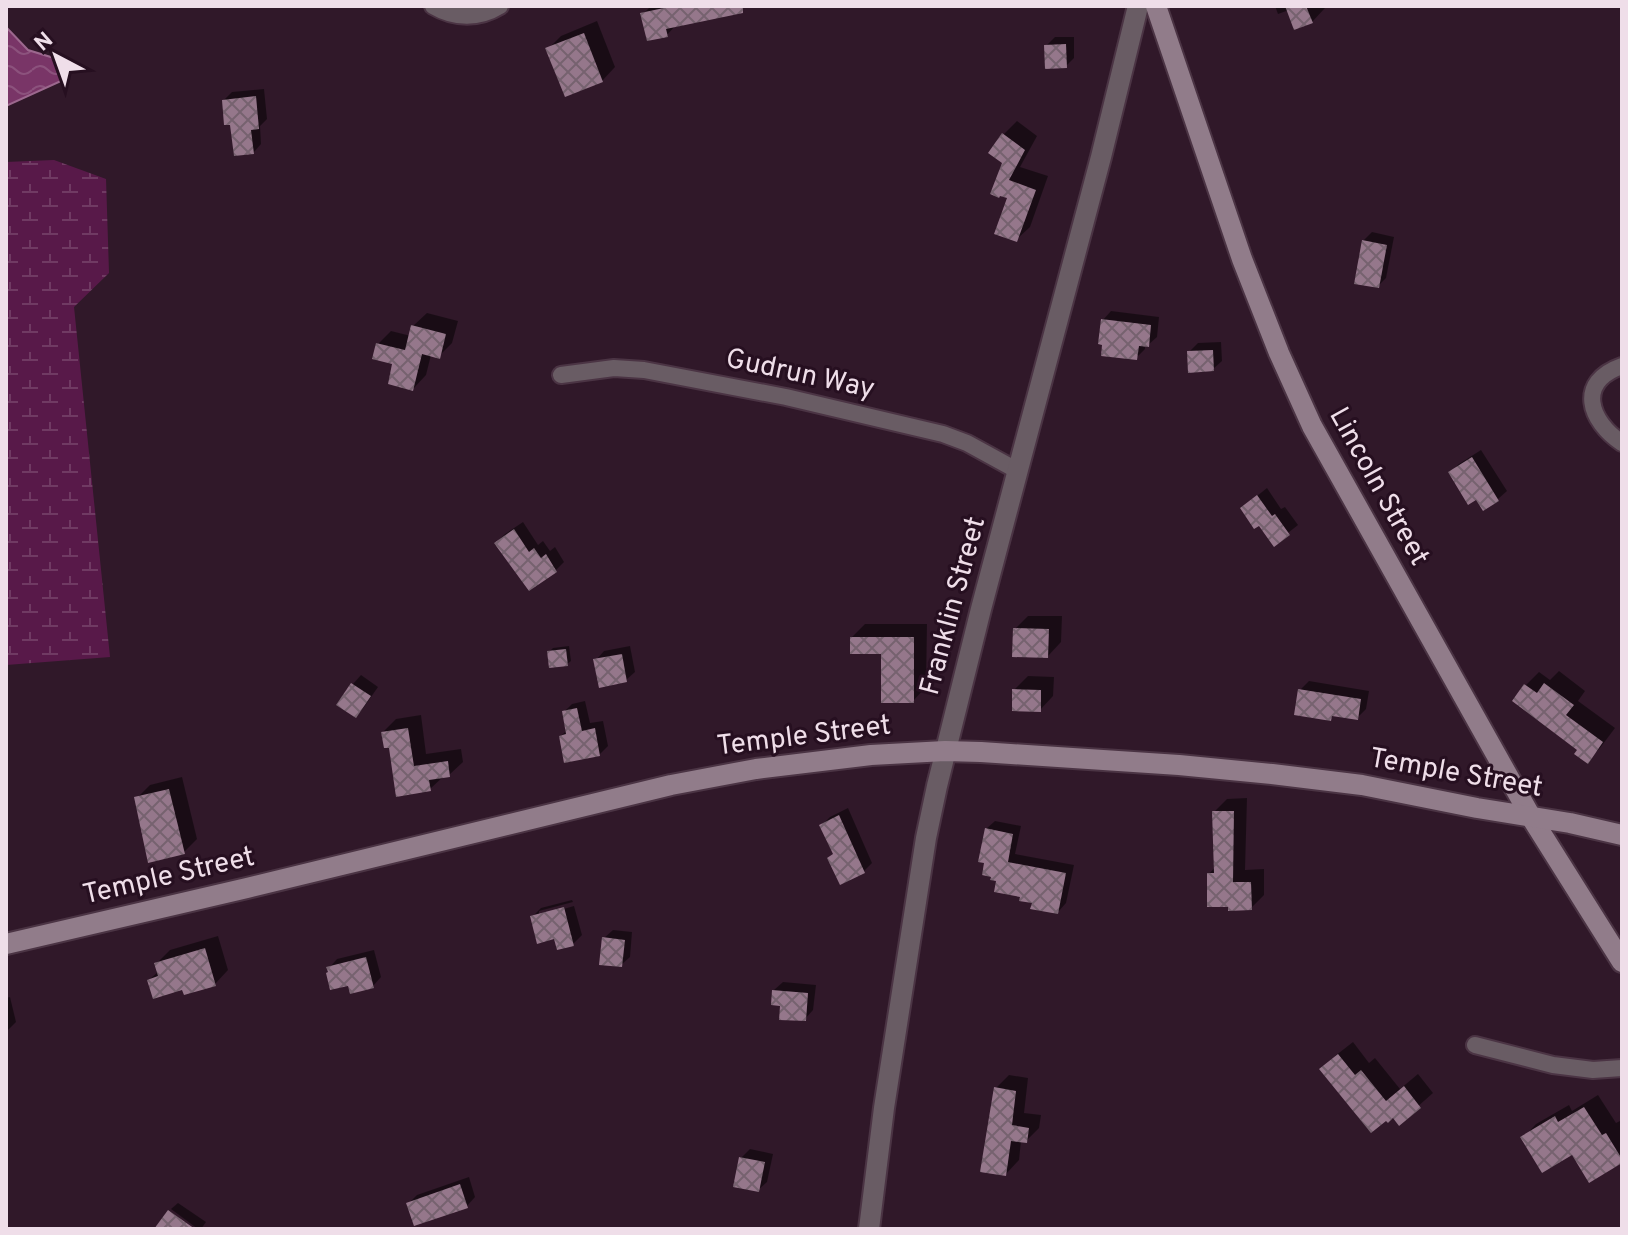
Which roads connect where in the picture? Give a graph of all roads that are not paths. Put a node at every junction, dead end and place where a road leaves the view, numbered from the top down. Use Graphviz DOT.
graph roads {
  1 [pos="433,6"];
  2 [pos="500,6"];
  3 [pos="1138,6"];
  4 [pos="1156,6"];
  5 [pos="1622,366"];
  6 [pos="561,375"];
  7 [pos="1622,443"];
  8 [pos="1018,471"];
  9 [pos="945,751"];
  10 [pos="1531,817"];
  11 [pos="1622,835"];
  12 [pos="6,944"];
  13 [pos="1622,962"];
  14 [pos="1475,1045"];
  15 [pos="1622,1068"];
  16 [pos="869,1229"];
  1 -- 2 [label="street"];
  3 -- 8 [label="street, Franklin Street"];
  4 -- 10 [label="main road, Lincoln Street"];
  5 -- 7 [label="street"];
  6 -- 8 [label="street, Gudrun Way"];
  8 -- 9 [label="street, Franklin Street"];
  9 -- 10 [label="main road, Temple Street"];
  9 -- 12 [label="main road, Temple Street"];
  9 -- 16 [label="street, Franklin Street"];
  10 -- 11 [label="main road, Temple Street"];
  10 -- 13 [label="main road, Lincoln Street"];
  14 -- 15 [label="street"];
}
